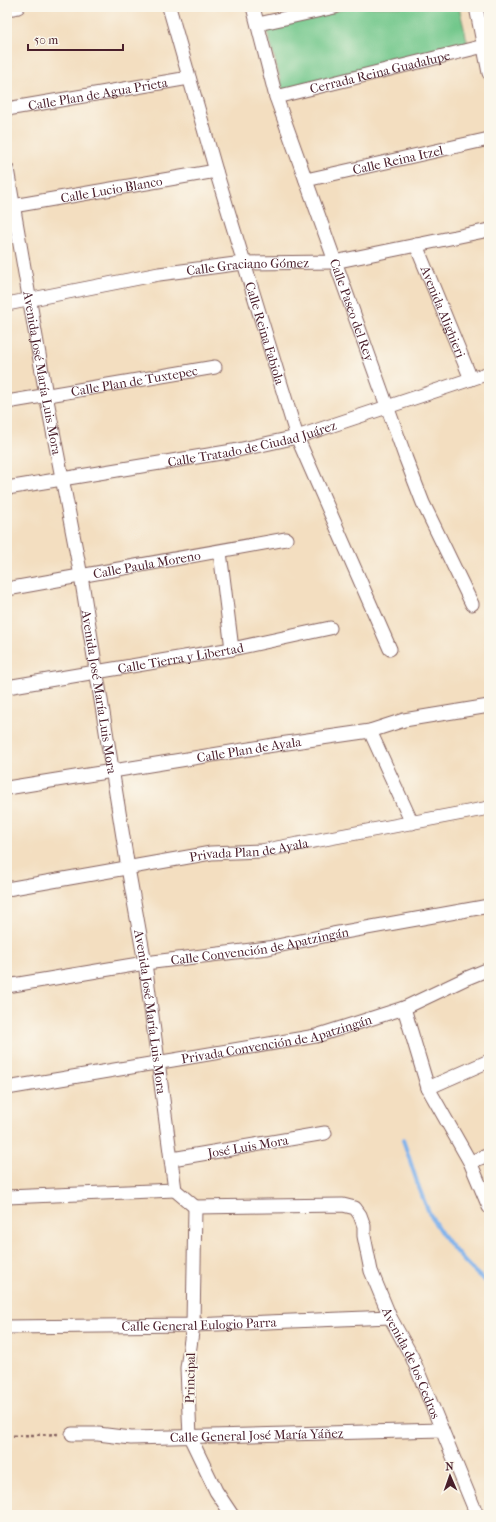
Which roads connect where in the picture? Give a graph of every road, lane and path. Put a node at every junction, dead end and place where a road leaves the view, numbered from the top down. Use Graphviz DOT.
graph roads {
  1 [pos="18,7"];
  2 [pos="169,7"];
  3 [pos="253,7"];
  4 [pos="335,7"];
  5 [pos="476,7"];
  6 [pos="7,9"];
  7 [pos="258,24"];
  8 [pos="484,46"];
  9 [pos="489,73"];
  10 [pos="189,78"];
  11 [pos="276,97"];
  12 [pos="7,109"];
  13 [pos="489,139"];
  14 [pos="7,169"];
  15 [pos="216,171"];
  16 [pos="306,180"];
  17 [pos="10,206"];
  18 [pos="489,230"];
  19 [pos="416,245"];
  20 [pos="334,262"];
  21 [pos="244,263"];
  22 [pos="29,300"];
  23 [pos="7,304"];
  24 [pos="215,367"];
  25 [pos="489,373"];
  26 [pos="471,379"];
  27 [pos="46,395"];
  28 [pos="7,402"];
  29 [pos="387,407"];
  30 [pos="297,437"];
  31 [pos="63,478"];
  32 [pos="7,488"];
  33 [pos="286,538"];
  34 [pos="220,552"];
  35 [pos="81,576"];
  36 [pos="7,589"];
  37 [pos="472,604"];
  38 [pos="330,628"];
  39 [pos="390,648"];
  40 [pos="232,649"];
  41 [pos="96,672"];
  42 [pos="7,686"];
  43 [pos="489,706"];
  44 [pos="370,731"];
  45 [pos="112,770"];
  46 [pos="7,788"];
  47 [pos="489,808"];
  48 [pos="412,823"];
  49 [pos="128,868"];
  50 [pos="7,888"];
  51 [pos="489,906"];
  52 [pos="145,963"];
  53 [pos="489,970"];
  54 [pos="7,986"];
  55 [pos="404,1008"];
  56 [pos="489,1061"];
  57 [pos="159,1062"];
  58 [pos="7,1088"];
  59 [pos="428,1088"];
  60 [pos="325,1133"];
  61 [pos="489,1155"];
  62 [pos="172,1159"];
  63 [pos="470,1162"];
  64 [pos="175,1190"];
  65 [pos="7,1197"];
  66 [pos="195,1207"];
  67 [pos="489,1207"];
  68 [pos="390,1317"];
  69 [pos="7,1319"];
  70 [pos="193,1325"];
  71 [pos="7,1327"];
  72 [pos="30,1328"];
  73 [pos="442,1430"];
  74 [pos="72,1434"];
  75 [pos="7,1436"];
  76 [pos="190,1437"];
  77 [pos="232,1515"];
  78 [pos="477,1515"];
  1 -- 6 [label="street"];
  2 -- 10 [label="street, Calle Reina Fabiola"];
  3 -- 7 [label="street, Calle Paseo del Rey"];
  4 -- 7 [label="street"];
  5 -- 8 [label="street"];
  7 -- 11 [label="street, Calle Paseo del Rey"];
  8 -- 9 [label="street"];
  8 -- 11 [label="street, Cerrada Reina Guadalupe"];
  10 -- 12 [label="street, Calle Plan de Agua Prieta"];
  10 -- 15 [label="street, Calle Reina Fabiola"];
  11 -- 16 [label="street, Calle Paseo del Rey"];
  13 -- 16 [label="street, Calle Reina Itzel"];
  14 -- 17 [label="street, Avenida José María Luis Mora"];
  15 -- 17 [label="street, Calle Lucio Blanco"];
  15 -- 21 [label="street, Calle Reina Fabiola"];
  16 -- 20 [label="street, Calle Paseo del Rey"];
  17 -- 22 [label="street, Avenida José María Luis Mora"];
  18 -- 19 [label="street, Calle Graciano Gómez"];
  19 -- 20 [label="street, Calle Graciano Gómez"];
  19 -- 26 [label="street, Avenida Alighieri"];
  20 -- 21 [label="street, Calle Graciano Gómez"];
  20 -- 29 [label="street, Calle Paseo del Rey"];
  21 -- 22 [label="street, Calle Graciano Gómez"];
  21 -- 30 [label="street, Calle Reina Fabiola"];
  22 -- 23 [label="street, Calle Graciano Gómez"];
  22 -- 27 [label="street, Avenida José María Luis Mora"];
  24 -- 27 [label="street, Calle Plan de Tuxtepec"];
  25 -- 26 [label="street, Calle Tratado de Ciudad Juárez"];
  26 -- 29 [label="street, Calle Tratado de Ciudad Juárez"];
  27 -- 28 [label="street, Calle Plan de Tuxtepec"];
  27 -- 31 [label="street, Avenida José María Luis Mora"];
  29 -- 30 [label="street, Calle Tratado de Ciudad Juárez"];
  29 -- 37 [label="street, Calle Paseo del Rey"];
  30 -- 31 [label="street, Calle Tratado de Ciudad Juárez"];
  30 -- 39 [label="street, Calle Reina Fabiola"];
  31 -- 32 [label="street, Calle Tratado de Ciudad Juárez"];
  31 -- 35 [label="street, Avenida José María Luis Mora"];
  33 -- 34 [label="street, Calle Paula Moreno"];
  34 -- 35 [label="street, Calle Paula Moreno"];
  34 -- 40 [label="street"];
  35 -- 36 [label="street, Calle Paula Moreno"];
  35 -- 41 [label="street, Avenida José María Luis Mora"];
  38 -- 40 [label="street, Calle Tierra y Libertad"];
  40 -- 41 [label="street, Calle Tierra y Libertad"];
  41 -- 42 [label="street, Calle Tierra y Libertad"];
  41 -- 45 [label="street, Avenida José María Luis Mora"];
  43 -- 44 [label="street, Calle Plan de Ayala"];
  44 -- 45 [label="street, Calle Plan de Ayala"];
  44 -- 48 [label="street"];
  45 -- 46 [label="street, Calle Plan de Ayala"];
  45 -- 49 [label="street, Avenida José María Luis Mora"];
  47 -- 48 [label="street, Privada Plan de Ayala"];
  48 -- 49 [label="street, Privada Plan de Ayala"];
  49 -- 50 [label="street, Privada Plan de Ayala"];
  49 -- 52 [label="street, Avenida José María Luis Mora"];
  51 -- 52 [label="street, Calle Convención de Apatzingán"];
  52 -- 54 [label="street, Calle Convención de Apatzingán"];
  52 -- 57 [label="street, Avenida José María Luis Mora"];
  53 -- 55 [label="street, Privada Convención de Apatzingán"];
  55 -- 57 [label="street, Privada Convención de Apatzingán"];
  55 -- 59 [label="street"];
  56 -- 59 [label="street"];
  57 -- 58 [label="street, Privada Convención de Apatzingán"];
  57 -- 62 [label="street, Avenida José María Luis Mora"];
  59 -- 63 [label="street"];
  60 -- 62 [label="street, José Luis Mora"];
  61 -- 63 [label="street"];
  62 -- 64 [label="street, Avenida José María Luis Mora"];
  63 -- 67 [label="street"];
  64 -- 65 [label="street"];
  64 -- 66 [label="street"];
  66 -- 68 [label="street, Avenida de los Cedros"];
  66 -- 70 [label="street, Principal"];
  68 -- 70 [label="street, Calle General Eulogio Parra"];
  68 -- 73 [label="street, Avenida de los Cedros"];
  69 -- 72 [label="street"];
  70 -- 72 [label="street, Calle General Eulogio Parra"];
  70 -- 76 [label="street, Principal"];
  71 -- 72 [label="street, Calle General Eulogio Parra"];
  73 -- 76 [label="street, Calle General José María Yáñez"];
  73 -- 78 [label="street, Avenida de los Cedros"];
  74 -- 75 [label="path"];
  74 -- 76 [label="street, Calle General José María Yáñez"];
  76 -- 77 [label="street, Principal"];
}
